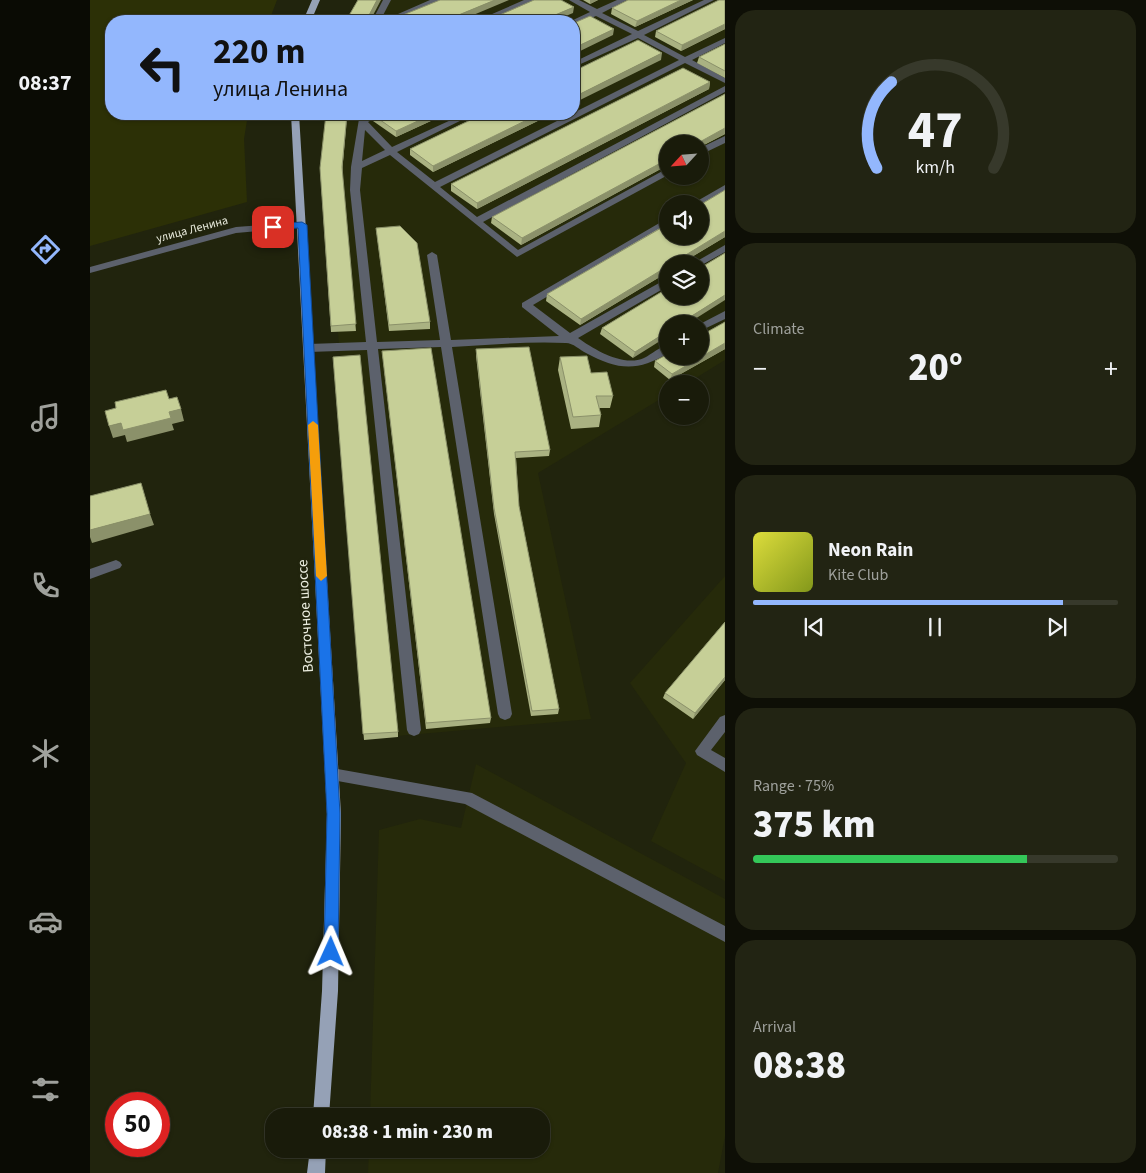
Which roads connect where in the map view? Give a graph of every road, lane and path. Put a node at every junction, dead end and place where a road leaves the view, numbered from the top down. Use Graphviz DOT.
graph roads {
  1 [pos="316,0"];
  2 [pos="387,0"];
  3 [pos="437,0"];
  4 [pos="531,0"];
  5 [pos="573,0"];
  6 [pos="623,0"];
  7 [pos="710,0"];
  8 [pos="596,12"];
  9 [pos="310,15"];
  10 [pos="379,15"];
  11 [pos="401,15"];
  12 [pos="495,15"];
  13 [pos="580,20"];
  14 [pos="638,34"];
  15 [pos="725,40"];
  16 [pos="685,60"];
  17 [pos="580,61"];
  18 [pos="725,81"];
  19 [pos="725,88"];
  20 [pos="580,113"];
  21 [pos="295,120"];
  22 [pos="457,120"];
  23 [pos="565,120"];
  24 [pos="362,121"];
  25 [pos="725,139"];
  26 [pos="709,147"];
  27 [pos="391,151"];
  28 [pos="356,168"];
  29 [pos="659,176"];
  30 [pos="434,186"];
  31 [pos="725,188"];
  32 [pos="709,197"];
  33 [pos="477,221"];
  34 [pos="302,225"];
  35 [pos="659,226"];
  36 [pos="725,248"];
  37 [pos="432,255"];
  38 [pos="709,257"];
  39 [pos="90,270"];
  40 [pos="659,286"];
  41 [pos="725,314"];
  42 [pos="709,323"];
  43 [pos="570,339"];
  44 [pos="446,343"];
  45 [pos="372,346"];
  46 [pos="309,348"];
  47 [pos="659,353"];
  48 [pos="116,565"];
  49 [pos="90,574"];
  50 [pos="505,714"];
  51 [pos="725,721"];
  52 [pos="414,730"];
  53 [pos="725,766"];
  54 [pos="332,774"];
  55 [pos="725,934"];
  56 [pos="321,1108"];
  57 [pos="317,1158"];
  58 [pos="316,1173"];
  1 -- 9 [label="main road"];
  2 -- 10 [label="street"];
  3 -- 11 [label="street"];
  4 -- 12 [label="street"];
  5 -- 8 [label="street"];
  6 -- 8 [label="street"];
  7 -- 14 [label="street"];
  8 -- 13 [label="street"];
  8 -- 14 [label="street"];
  14 -- 16 [label="street"];
  14 -- 17 [label="street"];
  15 -- 16 [label="street"];
  16 -- 18 [label="street"];
  16 -- 20 [label="street"];
  19 -- 33 [label="street"];
  21 -- 34 [label="main road, Восточное шоссе"];
  22 -- 27 [label="street"];
  23 -- 30 [label="street"];
  24 -- 27 [label="street"];
  24 -- 28 [label="street"];
  25 -- 26 [label="street"];
  27 -- 28 [label="street"];
  27 -- 30 [label="street"];
  28 -- 45 [label="street"];
  29 -- 33 [label="street"];
  30 -- 33 [label="street"];
  31 -- 32 [label="street"];
  34 -- 39 [label="street, улица Ленина"];
  34 -- 46 [label="main road, Восточное шоссе"];
  35 -- 43 [label="street"];
  36 -- 38 [label="street"];
  37 -- 44 [label="street"];
  40 -- 43 [label="street"];
  41 -- 42 [label="street"];
  43 -- 44 [label="street"];
  43 -- 47 [label="street"];
  44 -- 45 [label="street"];
  44 -- 50 [label="street"];
  45 -- 46 [label="street"];
  45 -- 52 [label="street"];
  46 -- 54 [label="main road, Восточное шоссе"];
  48 -- 49 [label="street"];
  51 -- 53 [label="street"];
  54 -- 55 [label="street"];
  54 -- 56 [label="main road, Восточное шоссе"];
  57 -- 58 [label="main road"];
}
